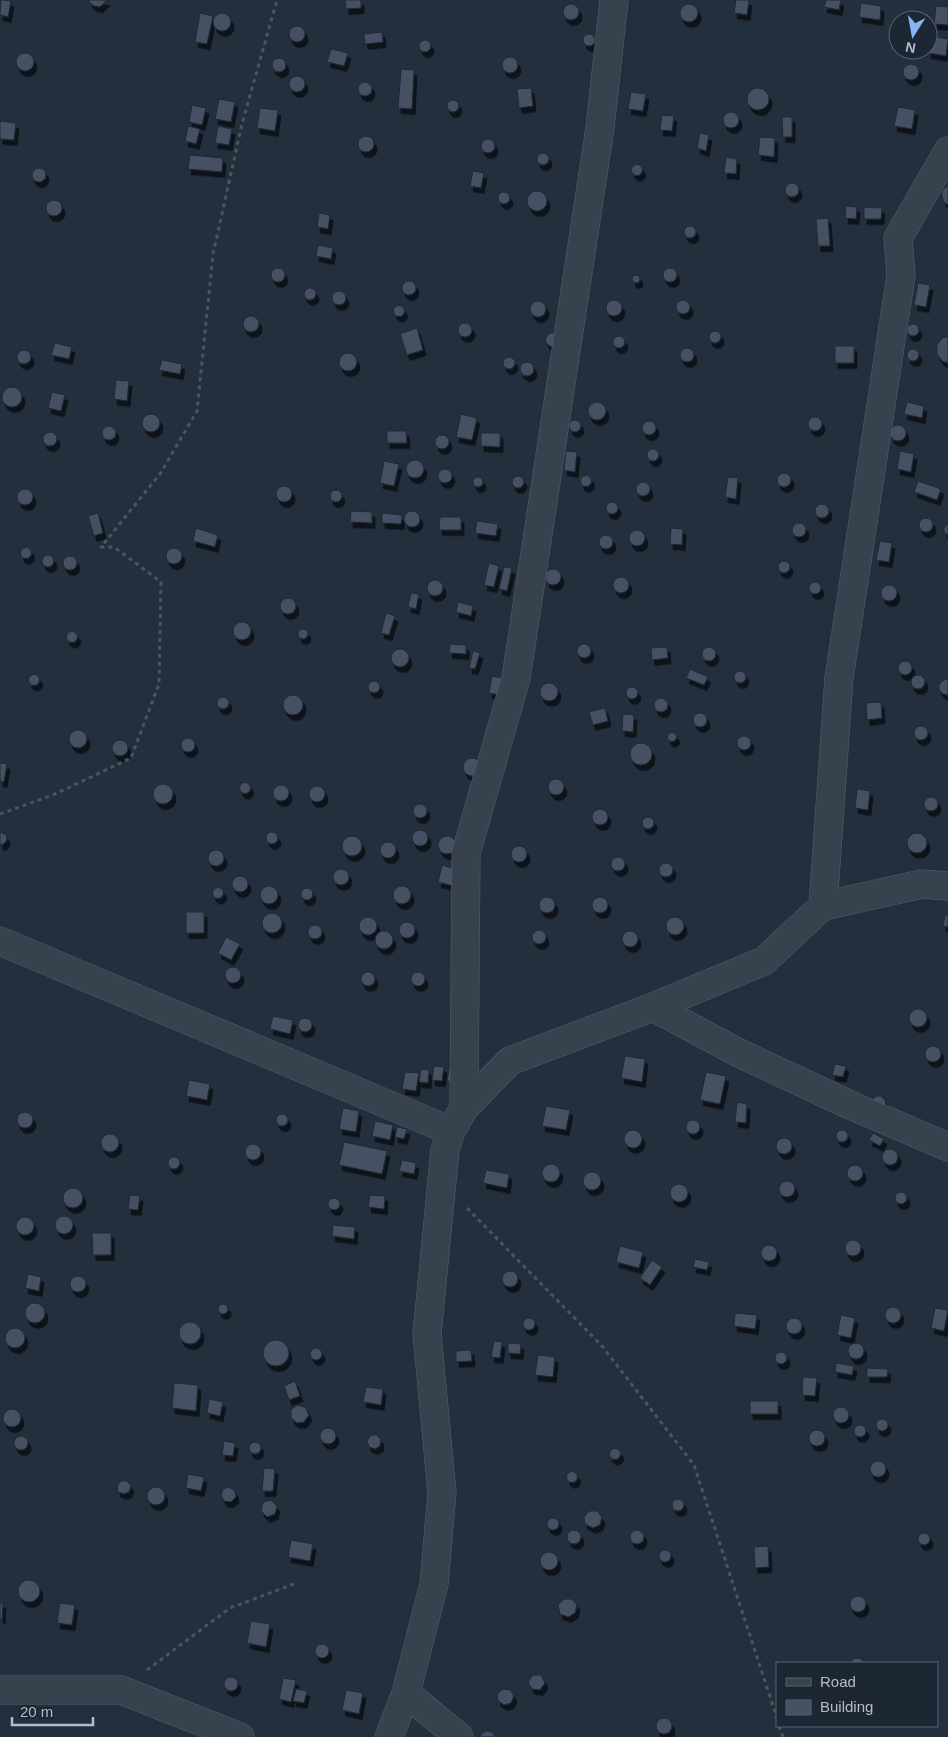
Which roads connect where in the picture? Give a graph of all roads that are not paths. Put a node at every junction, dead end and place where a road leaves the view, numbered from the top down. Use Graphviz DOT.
graph roads {
  1 [pos="614,0"];
  2 [pos="948,151"];
  3 [pos="948,886"];
  4 [pos="823,906"];
  5 [pos="0,941"];
  6 [pos="653,1007"];
  7 [pos="457,1120"];
  8 [pos="948,1147"];
  9 [pos="0,1690"];
  10 [pos="406,1693"];
  11 [pos="240,1737"];
  12 [pos="389,1737"];
  13 [pos="459,1737"];
  1 -- 7 [label="street"];
  2 -- 4 [label="street"];
  3 -- 4 [label="street"];
  4 -- 6 [label="street"];
  5 -- 7 [label="street"];
  6 -- 7 [label="street"];
  6 -- 8 [label="street"];
  7 -- 10 [label="street"];
  9 -- 11 [label="street"];
  10 -- 12 [label="street"];
  10 -- 13 [label="street"];
}
